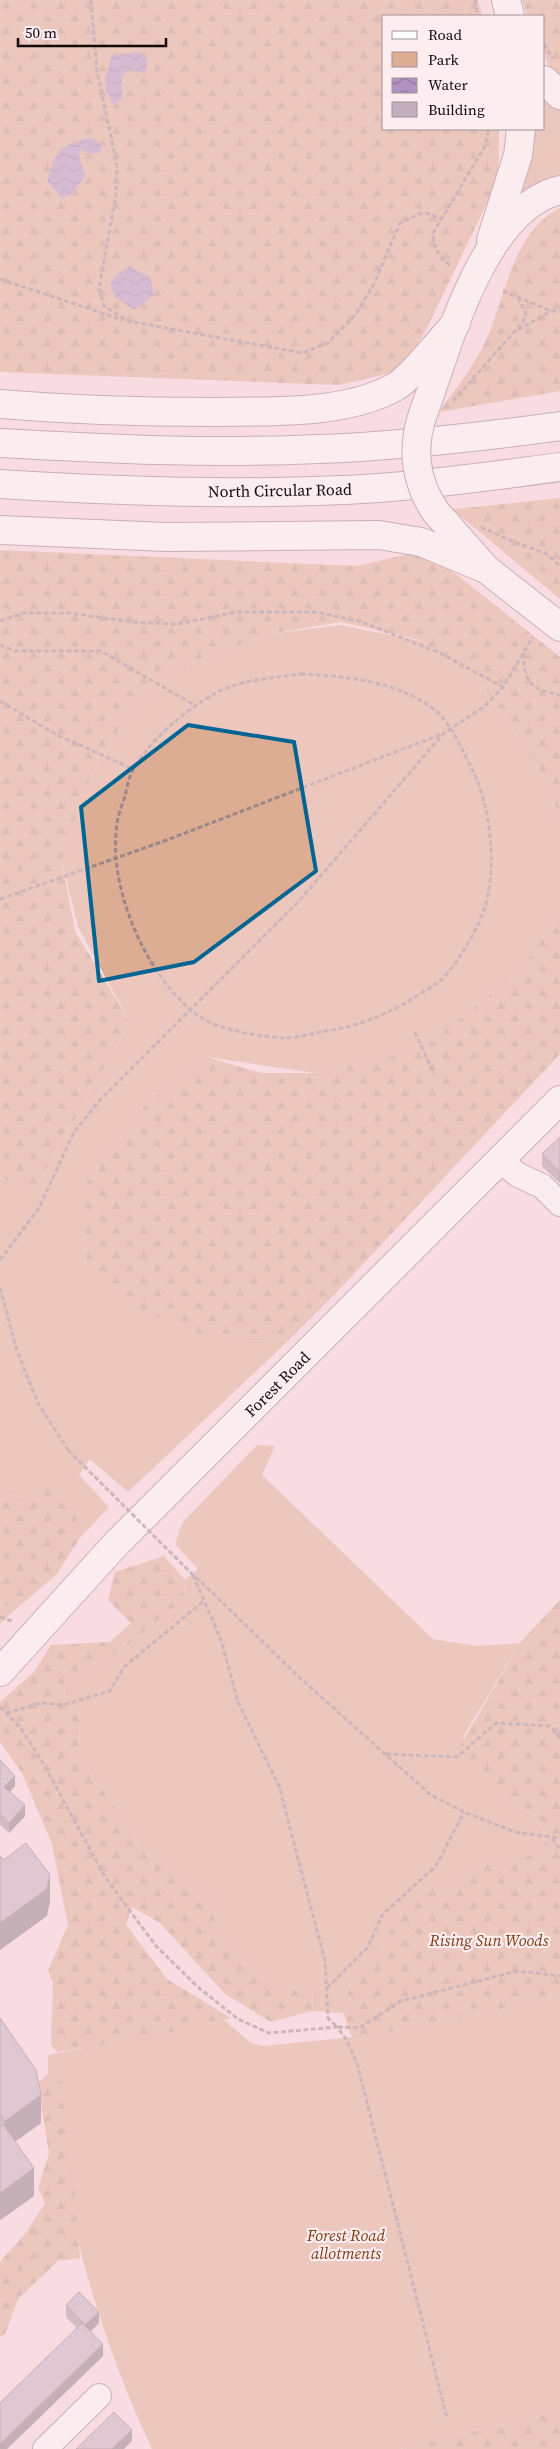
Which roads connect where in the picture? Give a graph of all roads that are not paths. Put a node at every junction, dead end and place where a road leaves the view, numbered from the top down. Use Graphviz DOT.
graph roads {
  1 [pos="506,0"];
  2 [pos="510,15"];
  3 [pos="545,81"];
  4 [pos="560,95"];
  5 [pos="521,130"];
  6 [pos="560,190"];
  7 [pos="489,248"];
  8 [pos="456,324"];
  9 [pos="0,404"];
  10 [pos="560,426"];
  11 [pos="0,443"];
  12 [pos="560,467"];
  13 [pos="0,484"];
  14 [pos="0,530"];
  15 [pos="486,569"];
  16 [pos="551,629"];
  17 [pos="560,1100"];
  18 [pos="500,1160"];
  19 [pos="560,1204"];
  20 [pos="0,1672"];
  21 [pos="99,2396"];
  22 [pos="45,2449"];
  1 -- 2 [label="main road"];
  3 -- 4 [label="main road"];
  5 -- 7 [label="main road"];
  6 -- 7 [label="main road"];
  7 -- 8 [label="main road"];
  8 -- 9 [label="main road"];
  8 -- 15 [label="main road, bridge"];
  10 -- 11 [label="main road"];
  12 -- 13 [label="main road, North Circular Road"];
  14 -- 15 [label="main road"];
  15 -- 16 [label="main road"];
  17 -- 18 [label="main road, Forest Road"];
  18 -- 19 [label="street"];
  18 -- 20 [label="main road, Forest Road"];
  21 -- 22 [label="street"];
}
